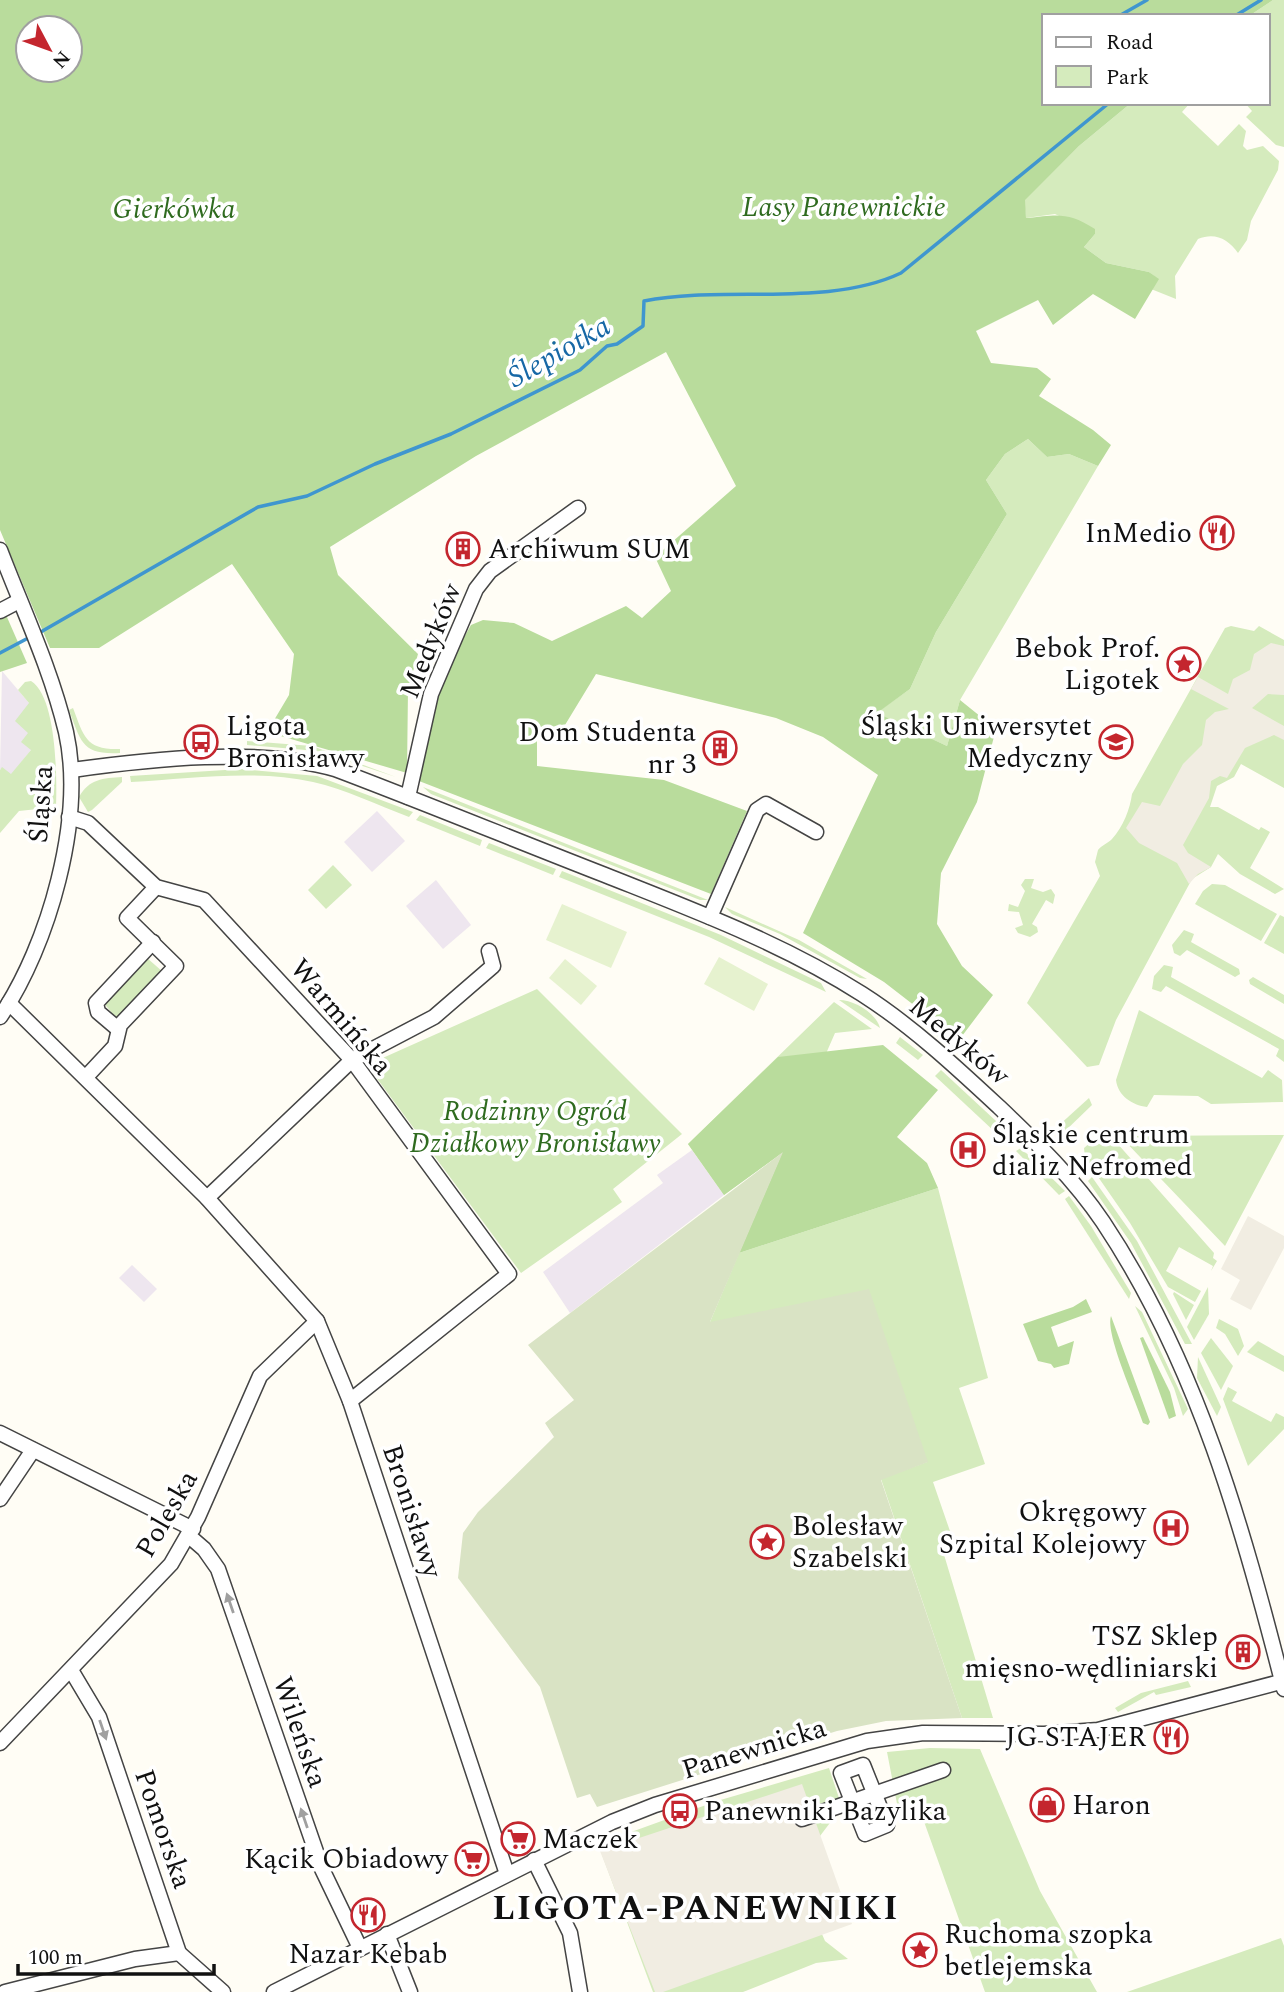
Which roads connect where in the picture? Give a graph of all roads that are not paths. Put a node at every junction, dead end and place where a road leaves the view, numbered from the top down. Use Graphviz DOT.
graph roads {
  1 [pos="578,508"];
  2 [pos="0,550"];
  3 [pos="19,601"];
  4 [pos="0,611"];
  5 [pos="72,770"];
  6 [pos="408,797"];
  7 [pos="69,817"];
  8 [pos="816,832"];
  9 [pos="156,887"];
  10 [pos="710,917"];
  11 [pos="153,942"];
  12 [pos="489,951"];
  13 [pos="9,1003"];
  14 [pos="0,1017"];
  15 [pos="118,1029"];
  16 [pos="352,1060"];
  17 [pos="86,1077"];
  18 [pos="207,1198"];
  19 [pos="317,1321"];
  20 [pos="350,1401"];
  21 [pos="0,1433"];
  22 [pos="33,1450"];
  23 [pos="0,1499"];
  24 [pos="191,1532"];
  25 [pos="71,1670"];
  26 [pos="1283,1684"];
  27 [pos="0,1743"];
  28 [pos="857,1743"];
  29 [pos="863,1765"];
  30 [pos="943,1770"];
  31 [pos="875,1793"];
  32 [pos="852,1801"];
  33 [pos="802,1819"];
  34 [pos="534,1860"];
  35 [pos="507,1874"];
  36 [pos="387,1934"];
  37 [pos="360,1948"];
  38 [pos="179,1953"];
  39 [pos="5,1992"];
  40 [pos="223,1992"];
  41 [pos="274,1992"];
  42 [pos="410,1992"];
  43 [pos="580,1992"];
  1 -- 6 [label="street, Medyków"];
  2 -- 3 [label="street, Śląska"];
  3 -- 4 [label="street"];
  3 -- 5 [label="street, Śląska"];
  5 -- 6 [label="street, Medyków"];
  5 -- 7 [label="street, Śląska"];
  6 -- 10 [label="street, Medyków"];
  7 -- 9 [label="street, Warmińska"];
  7 -- 13 [label="street, Śląska"];
  8 -- 10 [label="street"];
  9 -- 11 [label="street"];
  9 -- 16 [label="street, Warmińska"];
  10 -- 26 [label="street, Medyków"];
  11 -- 15 [label="street"];
  11 -- 15 [label="street"];
  12 -- 16 [label="street"];
  13 -- 14 [label="street, Śląska"];
  13 -- 17 [label="street, Bronisławy"];
  15 -- 17 [label="street"];
  16 -- 18 [label="street"];
  16 -- 20 [label="street, Warmińska"];
  17 -- 18 [label="street, Bronisławy"];
  18 -- 19 [label="street, Bronisławy"];
  19 -- 20 [label="street, Bronisławy"];
  19 -- 24 [label="street, Poleska"];
  20 -- 35 [label="street, Bronisławy"];
  21 -- 22 [label="street, Wileńska"];
  22 -- 23 [label="street"];
  22 -- 24 [label="street, Wileńska"];
  24 -- 25 [label="street, Poleska"];
  37 -- 24 [label="street, Wileńska, one-way"];
  25 -- 27 [label="street, Poleska"];
  25 -- 38 [label="street, Pomorska, one-way"];
  26 -- 28 [label="street, Panewnicka"];
  28 -- 29 [label="street"];
  28 -- 34 [label="street, Panewnicka"];
  29 -- 31 [label="street"];
  29 -- 32 [label="street"];
  30 -- 31 [label="street"];
  31 -- 32 [label="street"];
  31 -- 32 [label="street"];
  32 -- 33 [label="street"];
  34 -- 35 [label="street, Panewnicka"];
  34 -- 43 [label="street"];
  35 -- 36 [label="street, Panewnicka"];
  36 -- 37 [label="street, Panewnicka"];
  36 -- 42 [label="street"];
  37 -- 41 [label="street, Panewnicka"];
  38 -- 39 [label="street"];
  38 -- 40 [label="street, Pomorska"];
}
